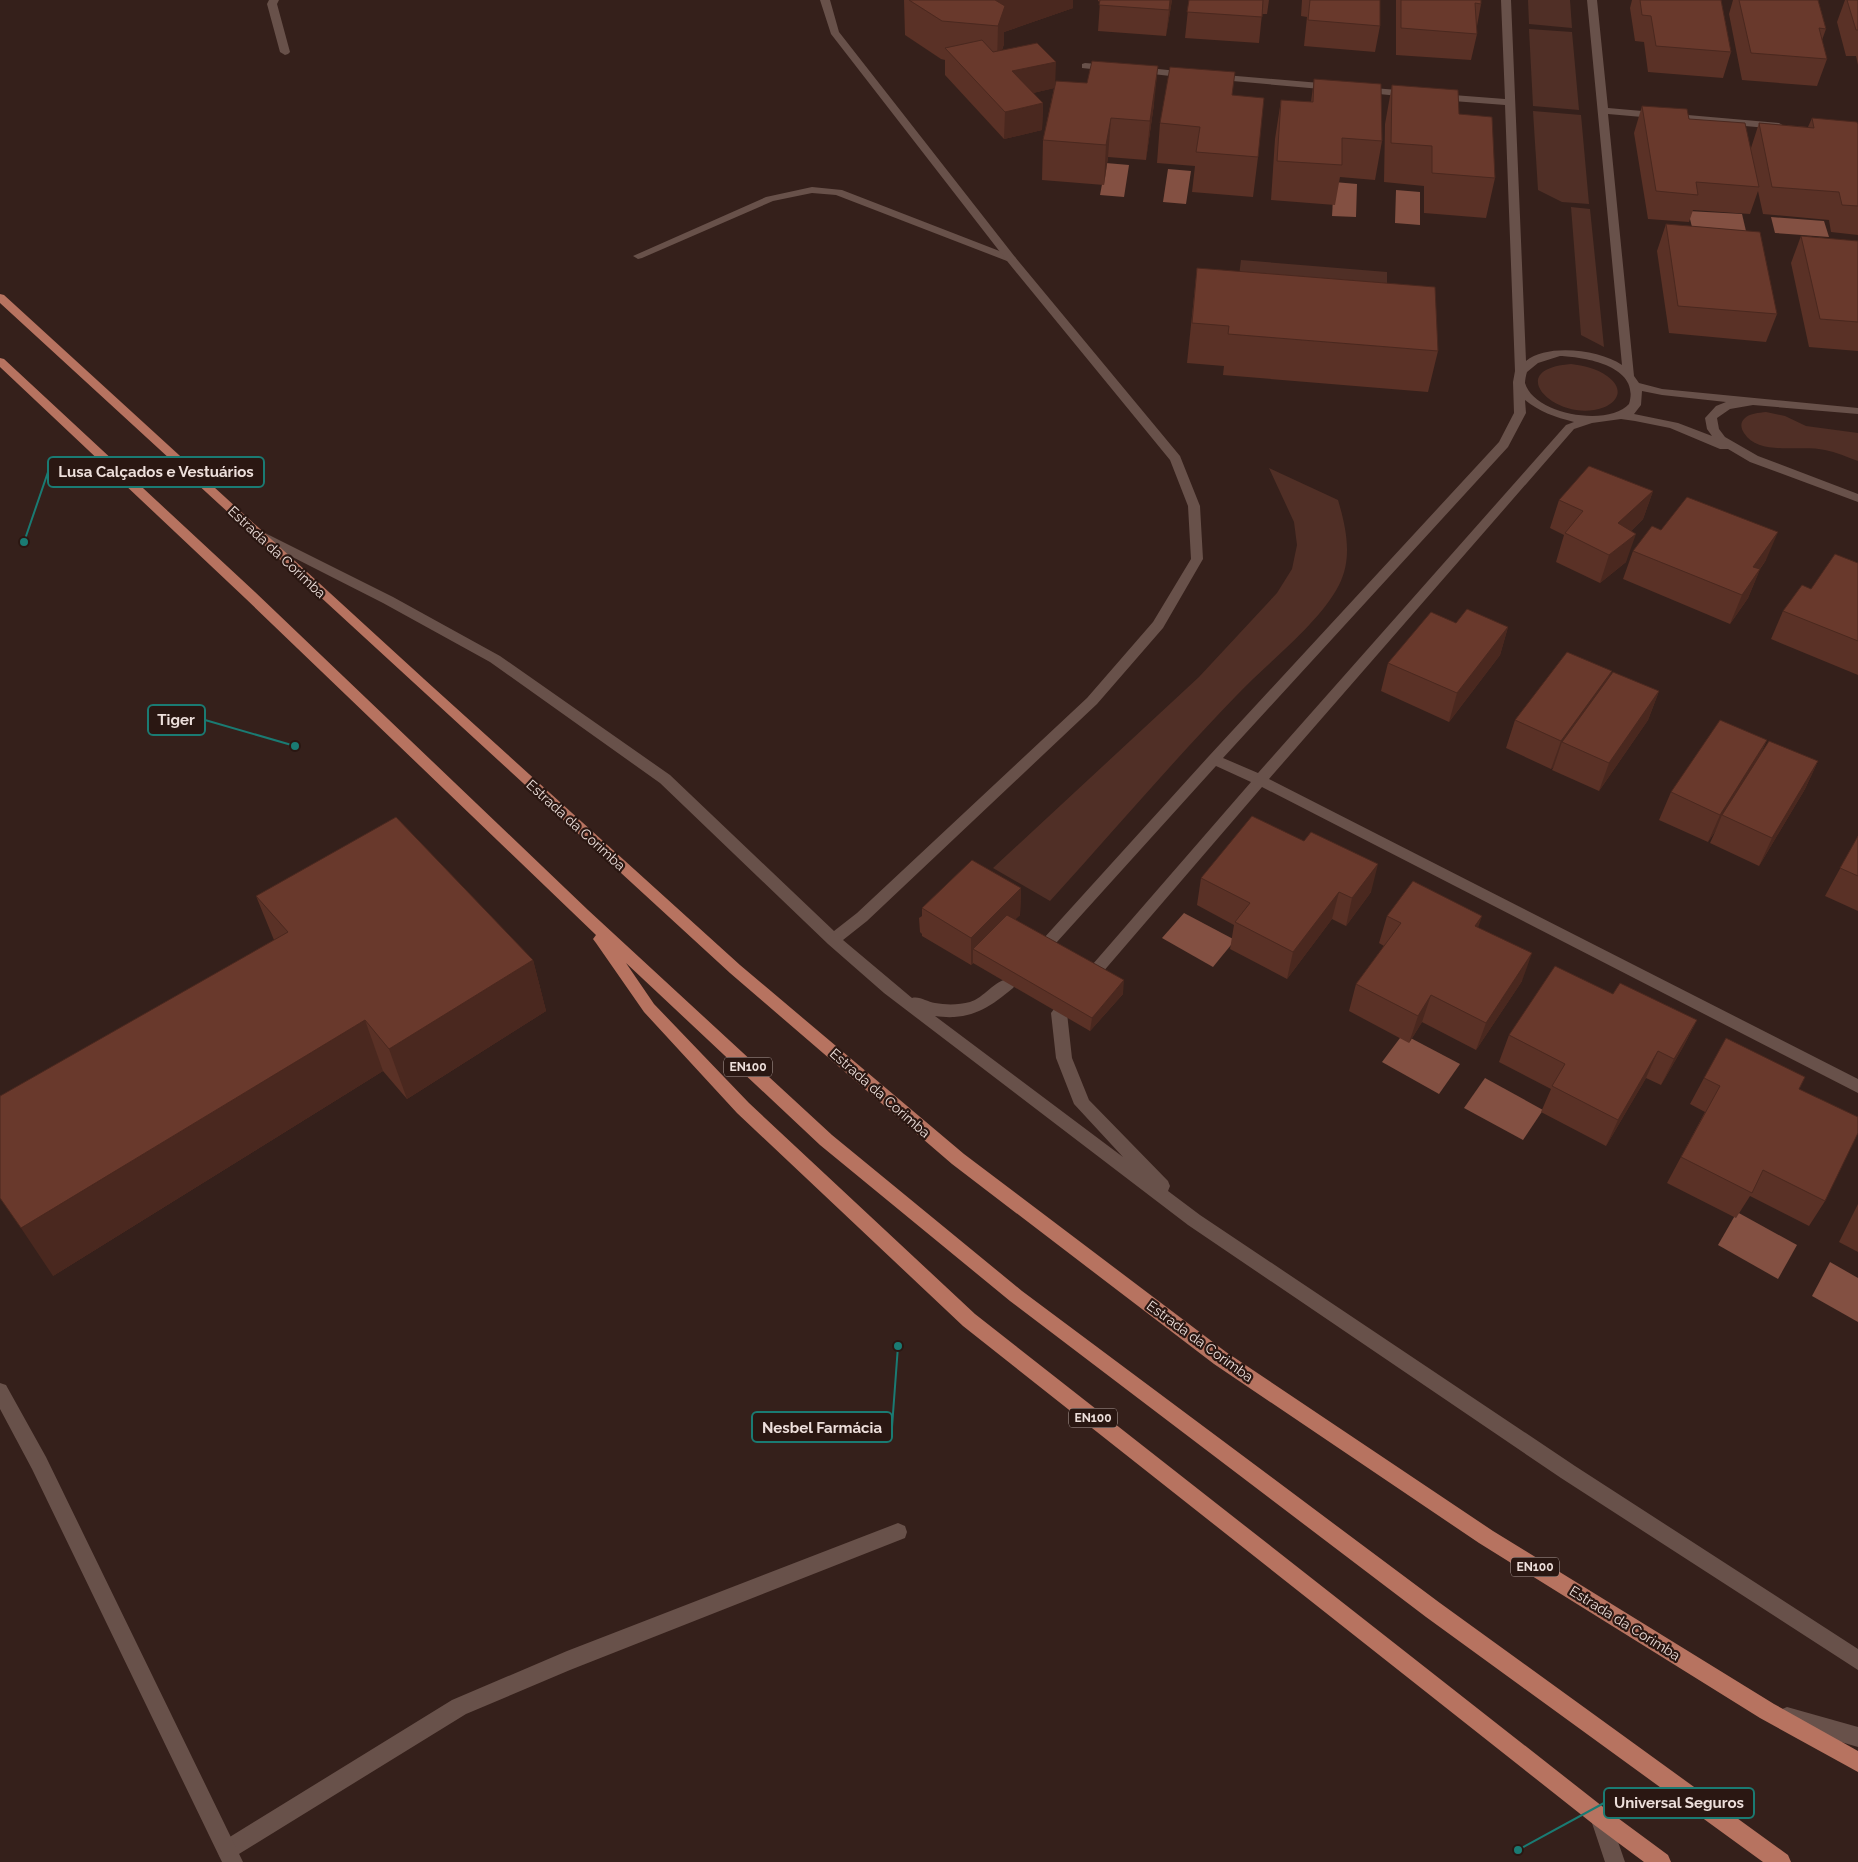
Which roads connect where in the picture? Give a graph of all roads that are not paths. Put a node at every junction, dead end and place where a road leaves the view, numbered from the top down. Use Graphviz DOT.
graph roads {
  1 [pos="274,0"];
  2 [pos="825,0"];
  3 [pos="1506,0"];
  4 [pos="1592,0"];
  5 [pos="285,52"];
  6 [pos="1084,66"];
  7 [pos="1511,102"];
  8 [pos="1604,112"];
  9 [pos="1788,126"];
  10 [pos="638,256"];
  11 [pos="1011,259"];
  12 [pos="0,297"];
  13 [pos="0,361"];
  14 [pos="1629,375"];
  15 [pos="1520,377"];
  16 [pos="1637,386"];
  17 [pos="1756,401"];
  18 [pos="1858,410"];
  19 [pos="1621,416"];
  20 [pos="1587,421"];
  21 [pos="1754,459"];
  22 [pos="1858,498"];
  23 [pos="259,535"];
  24 [pos="1214,759"];
  25 [pos="1260,780"];
  26 [pos="583,914"];
  27 [pos="833,940"];
  28 [pos="1042,949"];
  29 [pos="1091,976"];
  30 [pos="1008,984"];
  31 [pos="888,988"];
  32 [pos="1059,1013"];
  33 [pos="1858,1086"];
  34 [pos="1194,1220"];
  35 [pos="0,1391"];
  36 [pos="898,1532"];
  37 [pos="1858,1660"];
  38 [pos="1767,1711"];
  39 [pos="1858,1737"];
  40 [pos="1858,1762"];
  41 [pos="1600,1817"];
  42 [pos="230,1856"];
  43 [pos="1615,1862"];
  44 [pos="1661,1862"];
  45 [pos="1781,1862"];
  1 -- 5 [label="street"];
  2 -- 11 [label="street"];
  3 -- 7 [label="street"];
  4 -- 8 [label="street"];
  6 -- 7 [label="street"];
  7 -- 15 [label="street"];
  8 -- 9 [label="street"];
  8 -- 14 [label="street"];
  10 -- 11 [label="street"];
  11 -- 27 [label="street"];
  12 -- 23 [label="main road, Estrada da Corimba / EN100"];
  13 -- 26 [label="main road, EN100"];
  14 -- 15 [label="street"];
  14 -- 16 [label="street"];
  15 -- 20 [label="street"];
  15 -- 24 [label="street"];
  16 -- 17 [label="street"];
  16 -- 19 [label="street"];
  17 -- 18 [label="street"];
  17 -- 21 [label="street"];
  19 -- 20 [label="street"];
  19 -- 21 [label="street"];
  20 -- 25 [label="street"];
  21 -- 22 [label="street"];
  23 -- 27 [label="street"];
  23 -- 38 [label="main road, Estrada da Corimba / EN100"];
  24 -- 25 [label="street"];
  24 -- 28 [label="street"];
  25 -- 29 [label="street"];
  25 -- 33 [label="street"];
  26 -- 41 [label="main road, EN100"];
  26 -- 45 [label="main road, EN100"];
  27 -- 31 [label="street"];
  30 -- 31 [label="street"];
  31 -- 34 [label="street"];
  32 -- 34 [label="street"];
  34 -- 37 [label="street"];
  35 -- 42 [label="street"];
  36 -- 42 [label="street"];
  38 -- 39 [label="street"];
  38 -- 40 [label="main road, Estrada da Corimba / EN100"];
  41 -- 43 [label="street"];
  41 -- 44 [label="main road, EN100"];
}
